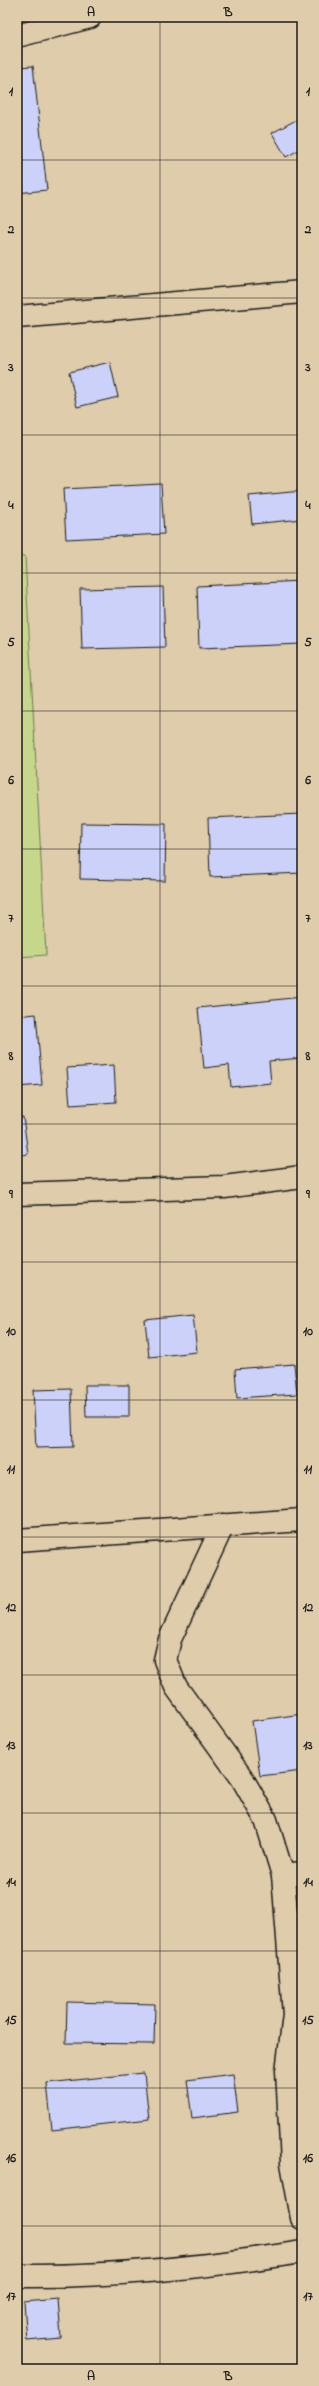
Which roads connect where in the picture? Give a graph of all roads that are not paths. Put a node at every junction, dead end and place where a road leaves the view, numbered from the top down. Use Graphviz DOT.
graph roads {
  1 [pos="90,17"];
  2 [pos="17,36"];
  3 [pos="302,292"];
  4 [pos="17,317"];
  5 [pos="302,1177"];
  6 [pos="17,1194"];
  7 [pos="302,1520"];
  8 [pos="223,1525"];
  9 [pos="17,1540"];
  10 [pos="292,1874"];
  11 [pos="302,2218"];
  12 [pos="302,2252"];
  13 [pos="17,2276"];
  1 -- 2 [label="street"];
  3 -- 4 [label="street"];
  5 -- 6 [label="street"];
  7 -- 8 [label="street"];
  8 -- 9 [label="street"];
  8 -- 10 [label="street"];
  10 -- 11 [label="street"];
  12 -- 13 [label="street"];
}
